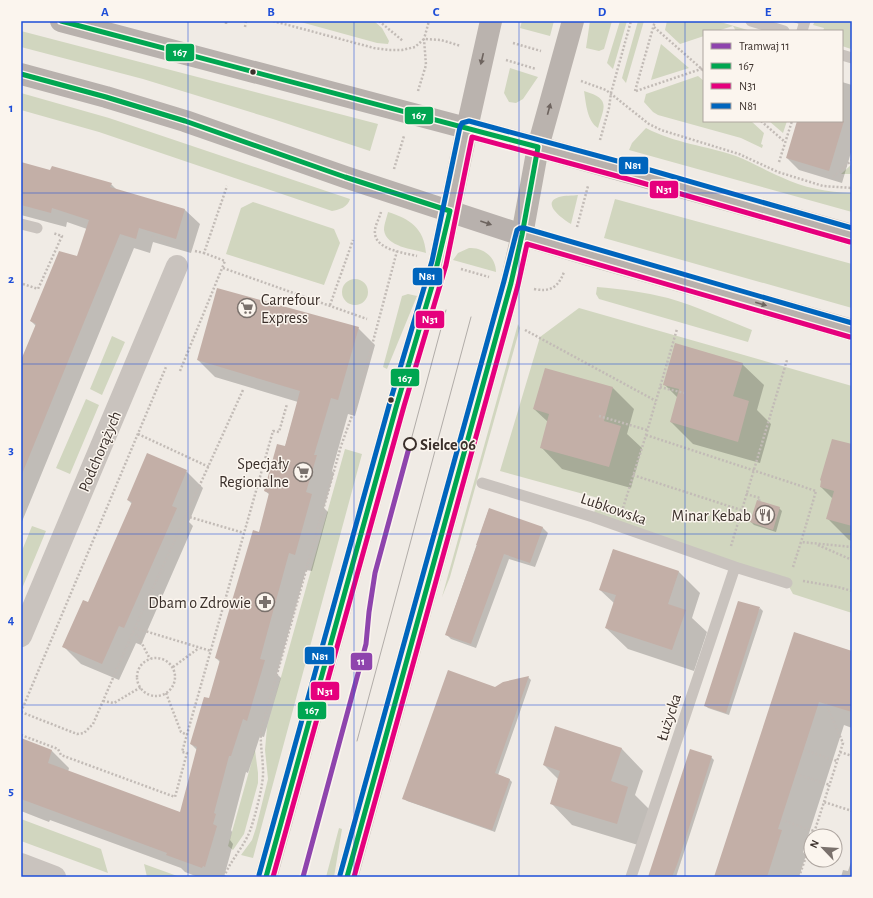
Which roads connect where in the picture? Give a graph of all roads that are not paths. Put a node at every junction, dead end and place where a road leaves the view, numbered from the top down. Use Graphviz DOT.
graph roads {
  1 [pos="61,21"];
  2 [pos="491,21"];
  3 [pos="573,21"];
  4 [pos="751,21"];
  5 [pos="781,30"];
  6 [pos="21,74"];
  7 [pos="466,128"];
  8 [pos="538,147"];
  9 [pos="450,211"];
  10 [pos="21,224"];
  11 [pos="37,228"];
  12 [pos="852,234"];
  13 [pos="522,235"];
  14 [pos="178,266"];
  15 [pos="852,330"];
  16 [pos="482,483"];
  17 [pos="730,565"];
  18 [pos="788,582"];
  19 [pos="21,636"];
  20 [pos="21,864"];
  21 [pos="56,877"];
  22 [pos="266,877"];
  23 [pos="347,877"];
  24 [pos="631,877"];
  1 -- 7 [label="main road"];
  2 -- 7 [label="main road, one-way"];
  8 -- 3 [label="main road, one-way"];
  4 -- 5 [label="lane"];
  6 -- 9 [label="main road"];
  7 -- 8 [label="main road"];
  7 -- 9 [label="main road"];
  8 -- 12 [label="main road"];
  8 -- 13 [label="main road"];
  9 -- 13 [label="main road, one-way"];
  9 -- 22 [label="main road"];
  10 -- 11 [label="lane"];
  13 -- 15 [label="main road, one-way"];
  13 -- 23 [label="main road"];
  14 -- 19 [label="street, Podchorążych"];
  16 -- 17 [label="lane, Lubkowska"];
  17 -- 18 [label="lane, Lubkowska"];
  17 -- 24 [label="lane, Łużycka"];
  20 -- 21 [label="street"];
}
